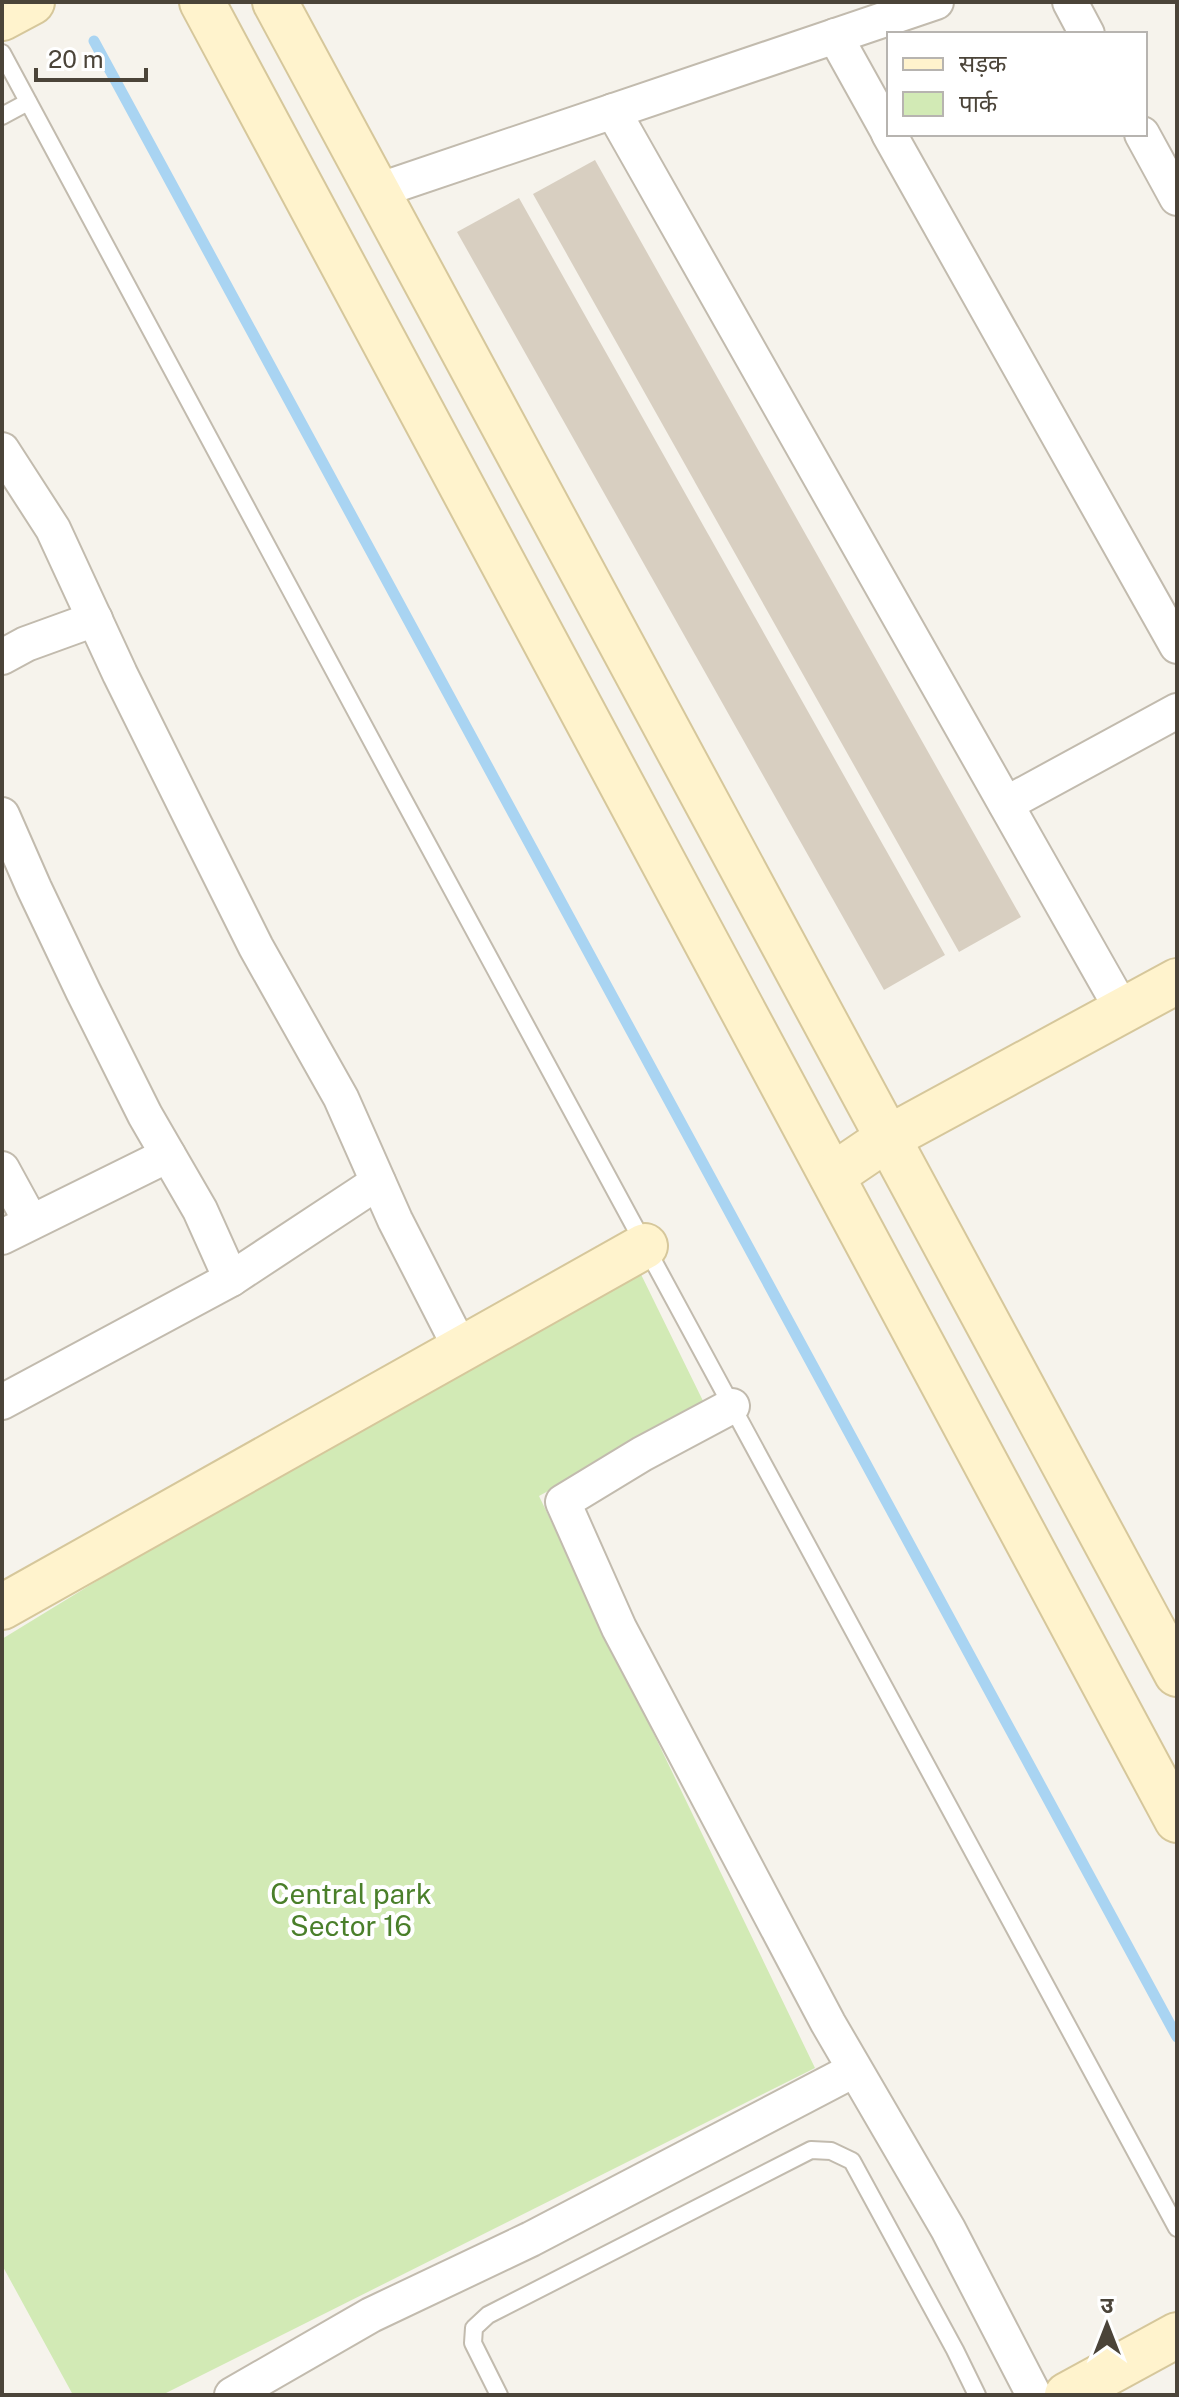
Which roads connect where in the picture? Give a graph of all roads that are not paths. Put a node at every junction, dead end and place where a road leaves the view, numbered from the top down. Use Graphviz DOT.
graph roads {
  1 [pos="32,2"];
  2 [pos="202,2"];
  3 [pos="275,2"];
  4 [pos="936,2"];
  5 [pos="1070,2"];
  6 [pos="2,18"];
  7 [pos="1086,32"];
  8 [pos="835,36"];
  9 [pos="2,53"];
  10 [pos="28,102"];
  11 [pos="613,111"];
  12 [pos="2,116"];
  13 [pos="887,130"];
  14 [pos="890,136"];
  15 [pos="1143,136"];
  16 [pos="377,191"];
  17 [pos="1177,198"];
  18 [pos="2,450"];
  19 [pos="95,619"];
  20 [pos="1177,646"];
  21 [pos="2,657"];
  22 [pos="1177,711"];
  23 [pos="1006,804"];
  24 [pos="2,815"];
  25 [pos="1177,981"];
  26 [pos="1123,1011"];
  27 [pos="888,1138"];
  28 [pos="168,1155"];
  29 [pos="2,1169"];
  30 [pos="832,1176"];
  31 [pos="378,1182"];
  32 [pos="17,1229"];
  33 [pos="645,1246"];
  34 [pos="231,1279"];
  35 [pos="461,1349"];
  36 [pos="2,1402"];
  37 [pos="732,1406"];
  38 [pos="2,1607"];
  39 [pos="1177,1674"];
  40 [pos="1177,1820"];
  41 [pos="854,2070"];
  42 [pos="1177,2228"];
  43 [pos="1177,2335"];
  44 [pos="232,2395"];
  45 [pos="499,2395"];
  46 [pos="977,2395"];
  47 [pos="1034,2395"];
  48 [pos="1067,2395"];
  1 -- 6 [label="street"];
  2 -- 30 [label="street"];
  3 -- 16 [label="street"];
  4 -- 8 [label="street"];
  5 -- 7 [label="street"];
  8 -- 11 [label="street"];
  8 -- 13 [label="street"];
  9 -- 10 [label="lane"];
  10 -- 12 [label="lane"];
  10 -- 33 [label="lane"];
  11 -- 16 [label="street"];
  11 -- 23 [label="street"];
  14 -- 20 [label="street"];
  15 -- 17 [label="street"];
  16 -- 27 [label="street"];
  18 -- 19 [label="street"];
  19 -- 21 [label="street"];
  19 -- 31 [label="street"];
  22 -- 23 [label="street"];
  23 -- 26 [label="street"];
  24 -- 28 [label="street"];
  25 -- 26 [label="street"];
  26 -- 27 [label="street"];
  27 -- 30 [label="street"];
  27 -- 39 [label="street"];
  28 -- 32 [label="street"];
  28 -- 34 [label="street"];
  29 -- 32 [label="street"];
  30 -- 40 [label="street"];
  31 -- 34 [label="street"];
  31 -- 35 [label="street"];
  33 -- 35 [label="street"];
  33 -- 37 [label="lane"];
  34 -- 36 [label="street"];
  35 -- 38 [label="street"];
  37 -- 41 [label="street"];
  37 -- 42 [label="lane"];
  41 -- 44 [label="street"];
  41 -- 47 [label="street"];
  43 -- 48 [label="street"];
  45 -- 46 [label="lane"];
}
